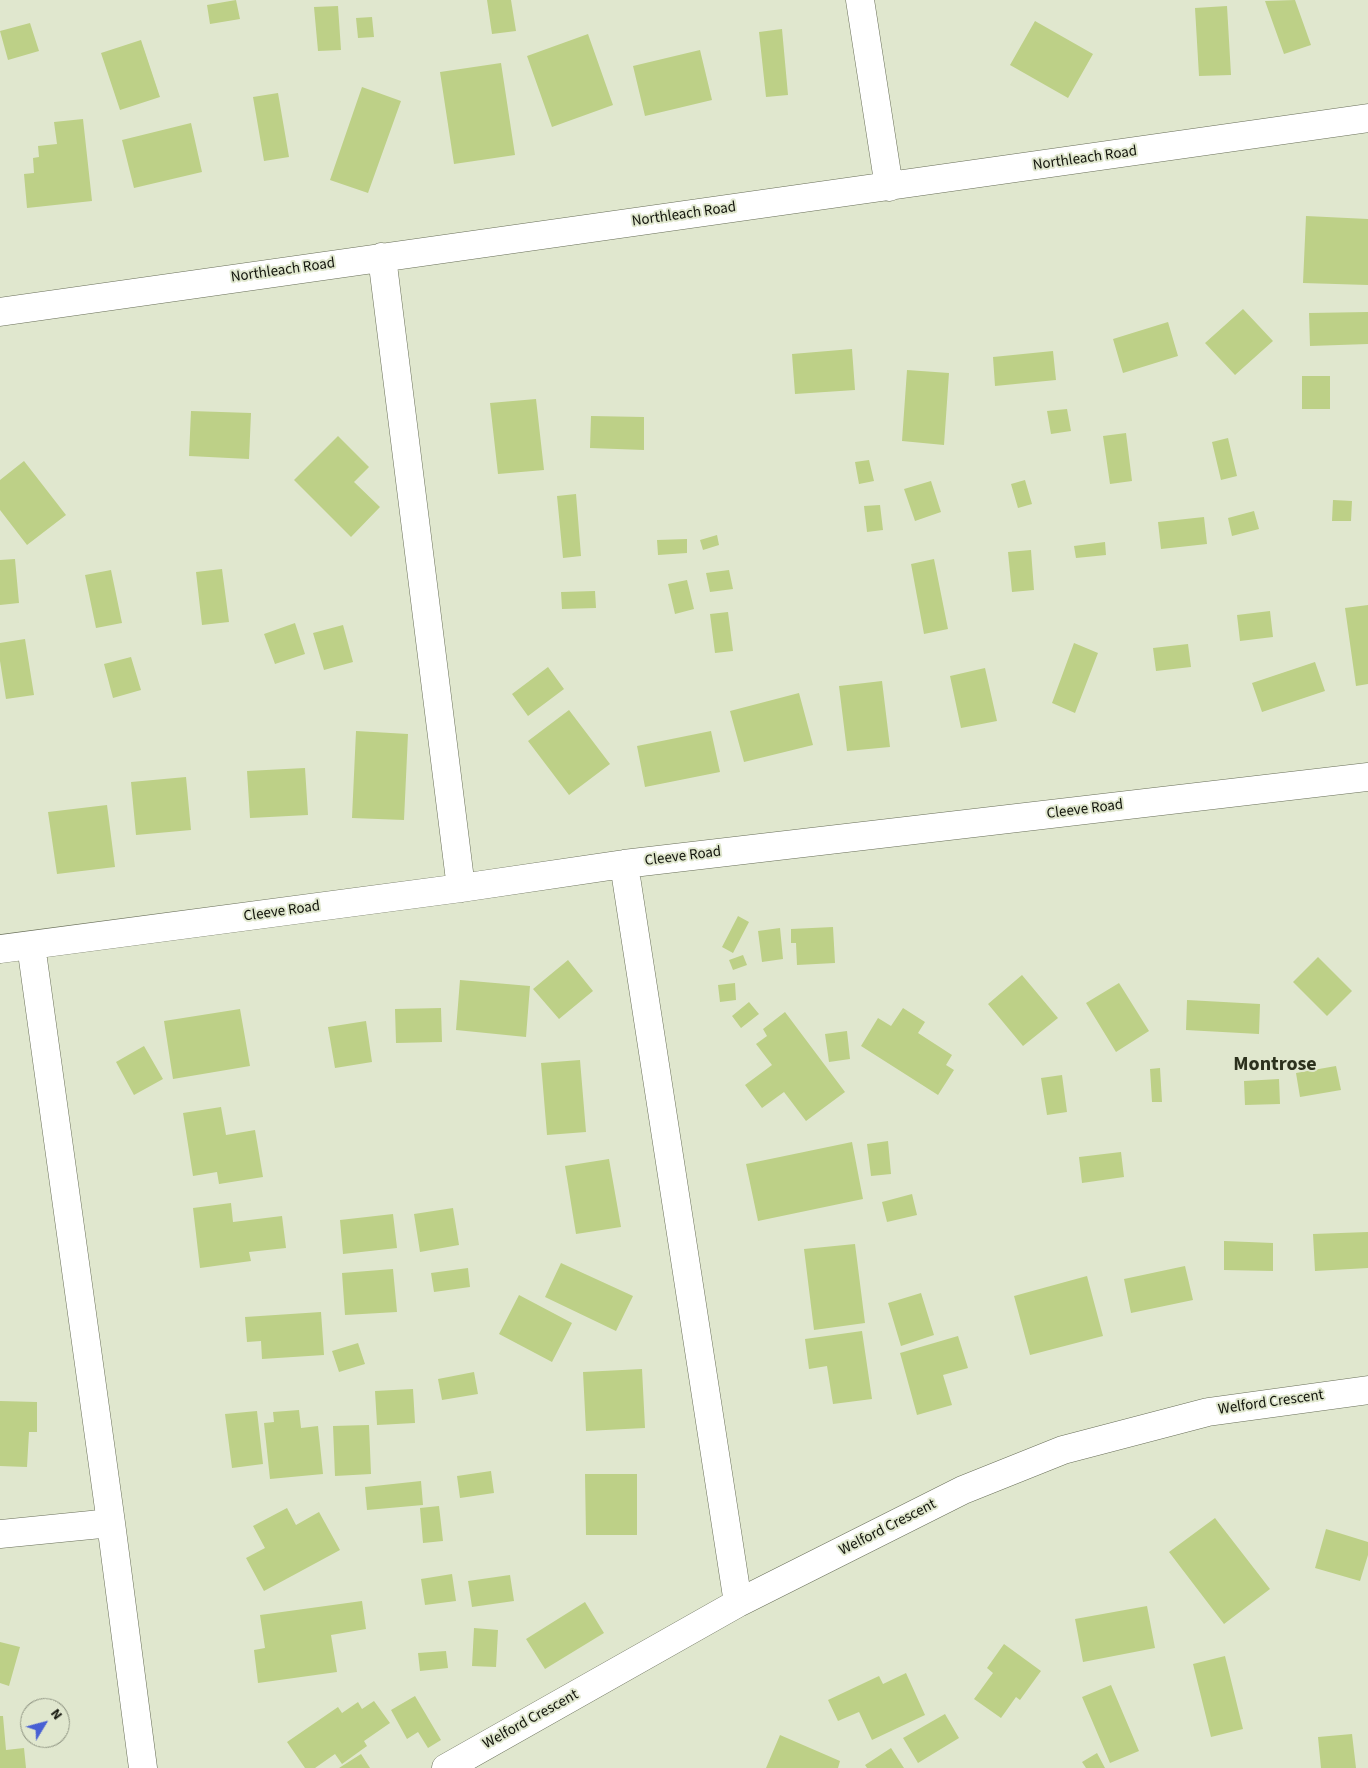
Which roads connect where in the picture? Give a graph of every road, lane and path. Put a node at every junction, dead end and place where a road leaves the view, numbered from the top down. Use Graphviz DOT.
graph roads {
  1 [pos="860,0"];
  2 [pos="1368,118"];
  3 [pos="889,187"];
  4 [pos="382,257"];
  5 [pos="0,312"];
  6 [pos="1368,777"];
  7 [pos="624,864"];
  8 [pos="461,888"];
  9 [pos="31,945"];
  10 [pos="0,949"];
  11 [pos="1368,1390"];
  12 [pos="111,1524"];
  13 [pos="0,1534"];
  14 [pos="738,1603"];
  15 [pos="143,1768"];
  16 [pos="446,1768"];
  1 -- 3 [label="street"];
  2 -- 3 [label="street, Northleach Road"];
  3 -- 4 [label="street, Northleach Road"];
  4 -- 5 [label="street, Northleach Road"];
  4 -- 8 [label="street"];
  6 -- 7 [label="street, Cleeve Road"];
  7 -- 8 [label="street, Cleeve Road"];
  7 -- 14 [label="street"];
  8 -- 9 [label="street, Cleeve Road"];
  9 -- 10 [label="street, Cleeve Road"];
  9 -- 12 [label="street"];
  11 -- 14 [label="street, Welford Crescent"];
  12 -- 13 [label="street"];
  12 -- 15 [label="street"];
  14 -- 16 [label="street, Welford Crescent"];
}
